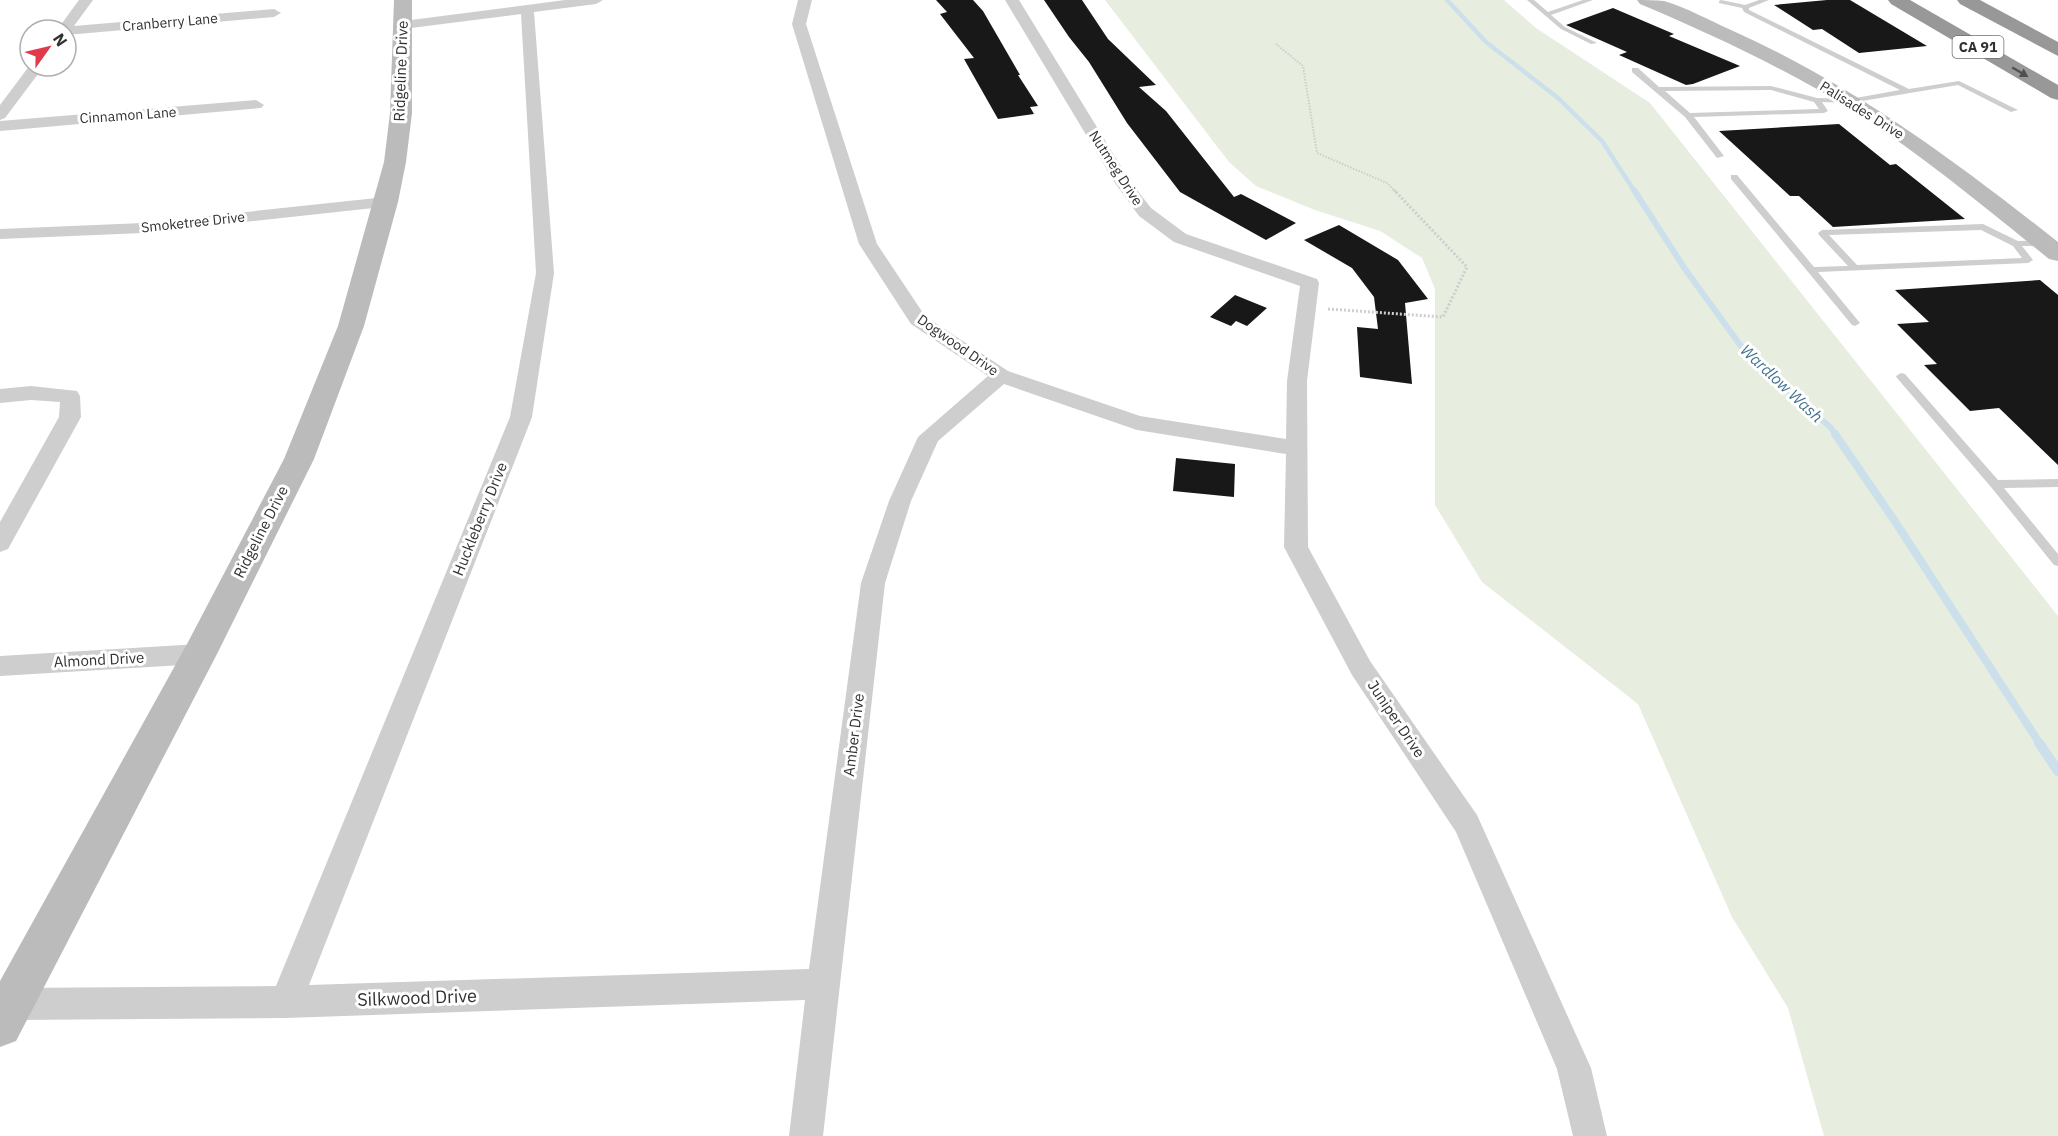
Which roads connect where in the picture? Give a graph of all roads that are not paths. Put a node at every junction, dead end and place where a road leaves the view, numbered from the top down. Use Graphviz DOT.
graph roads {
  1 [pos="86,0"];
  2 [pos="403,0"];
  3 [pos="596,0"];
  4 [pos="805,0"];
  5 [pos="1012,0"];
  6 [pos="1530,0"];
  7 [pos="1590,0"];
  8 [pos="1646,0"];
  9 [pos="1766,0"];
  10 [pos="1897,0"];
  11 [pos="1933,0"];
  12 [pos="1966,0"];
  13 [pos="1996,0"];
  14 [pos="1721,2"];
  15 [pos="1745,7"];
  16 [pos="527,9"];
  17 [pos="274,13"];
  18 [pos="1547,14"];
  19 [pos="74,18"];
  20 [pos="403,26"];
  21 [pos="78,30"];
  22 [pos="2058,33"];
  23 [pos="1593,43"];
  24 [pos="2058,50"];
  25 [pos="1635,70"];
  26 [pos="2058,71"];
  27 [pos="28,78"];
  28 [pos="1660,89"];
  29 [pos="1908,91"];
  30 [pos="2058,94"];
  31 [pos="1817,100"];
  32 [pos="1850,101"];
  33 [pos="256,105"];
  34 [pos="2014,110"];
  35 [pos="0,115"];
  36 [pos="1688,115"];
  37 [pos="0,126"];
  38 [pos="1720,156"];
  39 [pos="1734,177"];
  40 [pos="386,202"];
  41 [pos="0,234"];
  42 [pos="2016,244"];
  43 [pos="2051,248"];
  44 [pos="1856,269"];
  45 [pos="1810,270"];
  46 [pos="1308,296"];
  47 [pos="1855,323"];
  48 [pos="1001,376"];
  49 [pos="1901,376"];
  50 [pos="0,396"];
  51 [pos="1295,448"];
  52 [pos="2058,483"];
  53 [pos="1995,484"];
  54 [pos="2058,542"];
  55 [pos="0,543"];
  56 [pos="2042,543"];
  57 [pos="2058,562"];
  58 [pos="199,654"];
  59 [pos="0,666"];
  60 [pos="823,984"];
  61 [pos="286,1002"];
  62 [pos="6,1015"];
  63 [pos="806,1136"];
  64 [pos="1590,1136"];
  1 -- 19 [label="street"];
  2 -- 20 [label="street, Ridgeline Drive"];
  3 -- 16 [label="street"];
  4 -- 48 [label="street, Dogwood Drive"];
  5 -- 46 [label="street, Nutmeg Drive"];
  6 -- 18 [label="lane"];
  7 -- 18 [label="lane"];
  8 -- 32 [label="street, Palisades Drive"];
  9 -- 15 [label="lane"];
  10 -- 30 [label="highway, CA 91, one-way"];
  11 -- 26 [label="highway"];
  12 -- 24 [label="highway"];
  13 -- 22 [label="highway"];
  14 -- 15 [label="lane"];
  15 -- 29 [label="lane"];
  16 -- 20 [label="street"];
  16 -- 61 [label="street, Huckleberry Drive"];
  17 -- 21 [label="street, Cranberry Lane"];
  18 -- 23 [label="lane"];
  20 -- 40 [label="street, Ridgeline Drive"];
  25 -- 28 [label="lane"];
  27 -- 35 [label="street"];
  28 -- 31 [label="lane"];
  28 -- 36 [label="lane"];
  29 -- 32 [label="lane"];
  29 -- 34 [label="lane"];
  31 -- 32 [label="lane"];
  31 -- 36 [label="lane"];
  32 -- 43 [label="street, Palisades Drive"];
  33 -- 37 [label="street, Cinnamon Lane"];
  36 -- 38 [label="lane"];
  39 -- 45 [label="lane"];
  40 -- 41 [label="street, Smoketree Drive"];
  40 -- 58 [label="street, Ridgeline Drive"];
  42 -- 43 [label="lane"];
  42 -- 44 [label="lane"];
  42 -- 44 [label="lane"];
  44 -- 45 [label="lane"];
  45 -- 47 [label="lane"];
  46 -- 51 [label="street, Juniper Drive"];
  48 -- 51 [label="street, Dogwood Drive"];
  48 -- 60 [label="street, Amber Drive"];
  49 -- 53 [label="lane"];
  50 -- 55 [label="street"];
  51 -- 64 [label="street, Juniper Drive"];
  52 -- 53 [label="lane"];
  53 -- 56 [label="lane"];
  54 -- 56 [label="lane"];
  56 -- 57 [label="lane"];
  58 -- 59 [label="street, Almond Drive"];
  58 -- 62 [label="street, Ridgeline Drive"];
  60 -- 61 [label="street, Silkwood Drive"];
  60 -- 63 [label="street, Amber Drive"];
  61 -- 62 [label="street, Silkwood Drive"];
}
